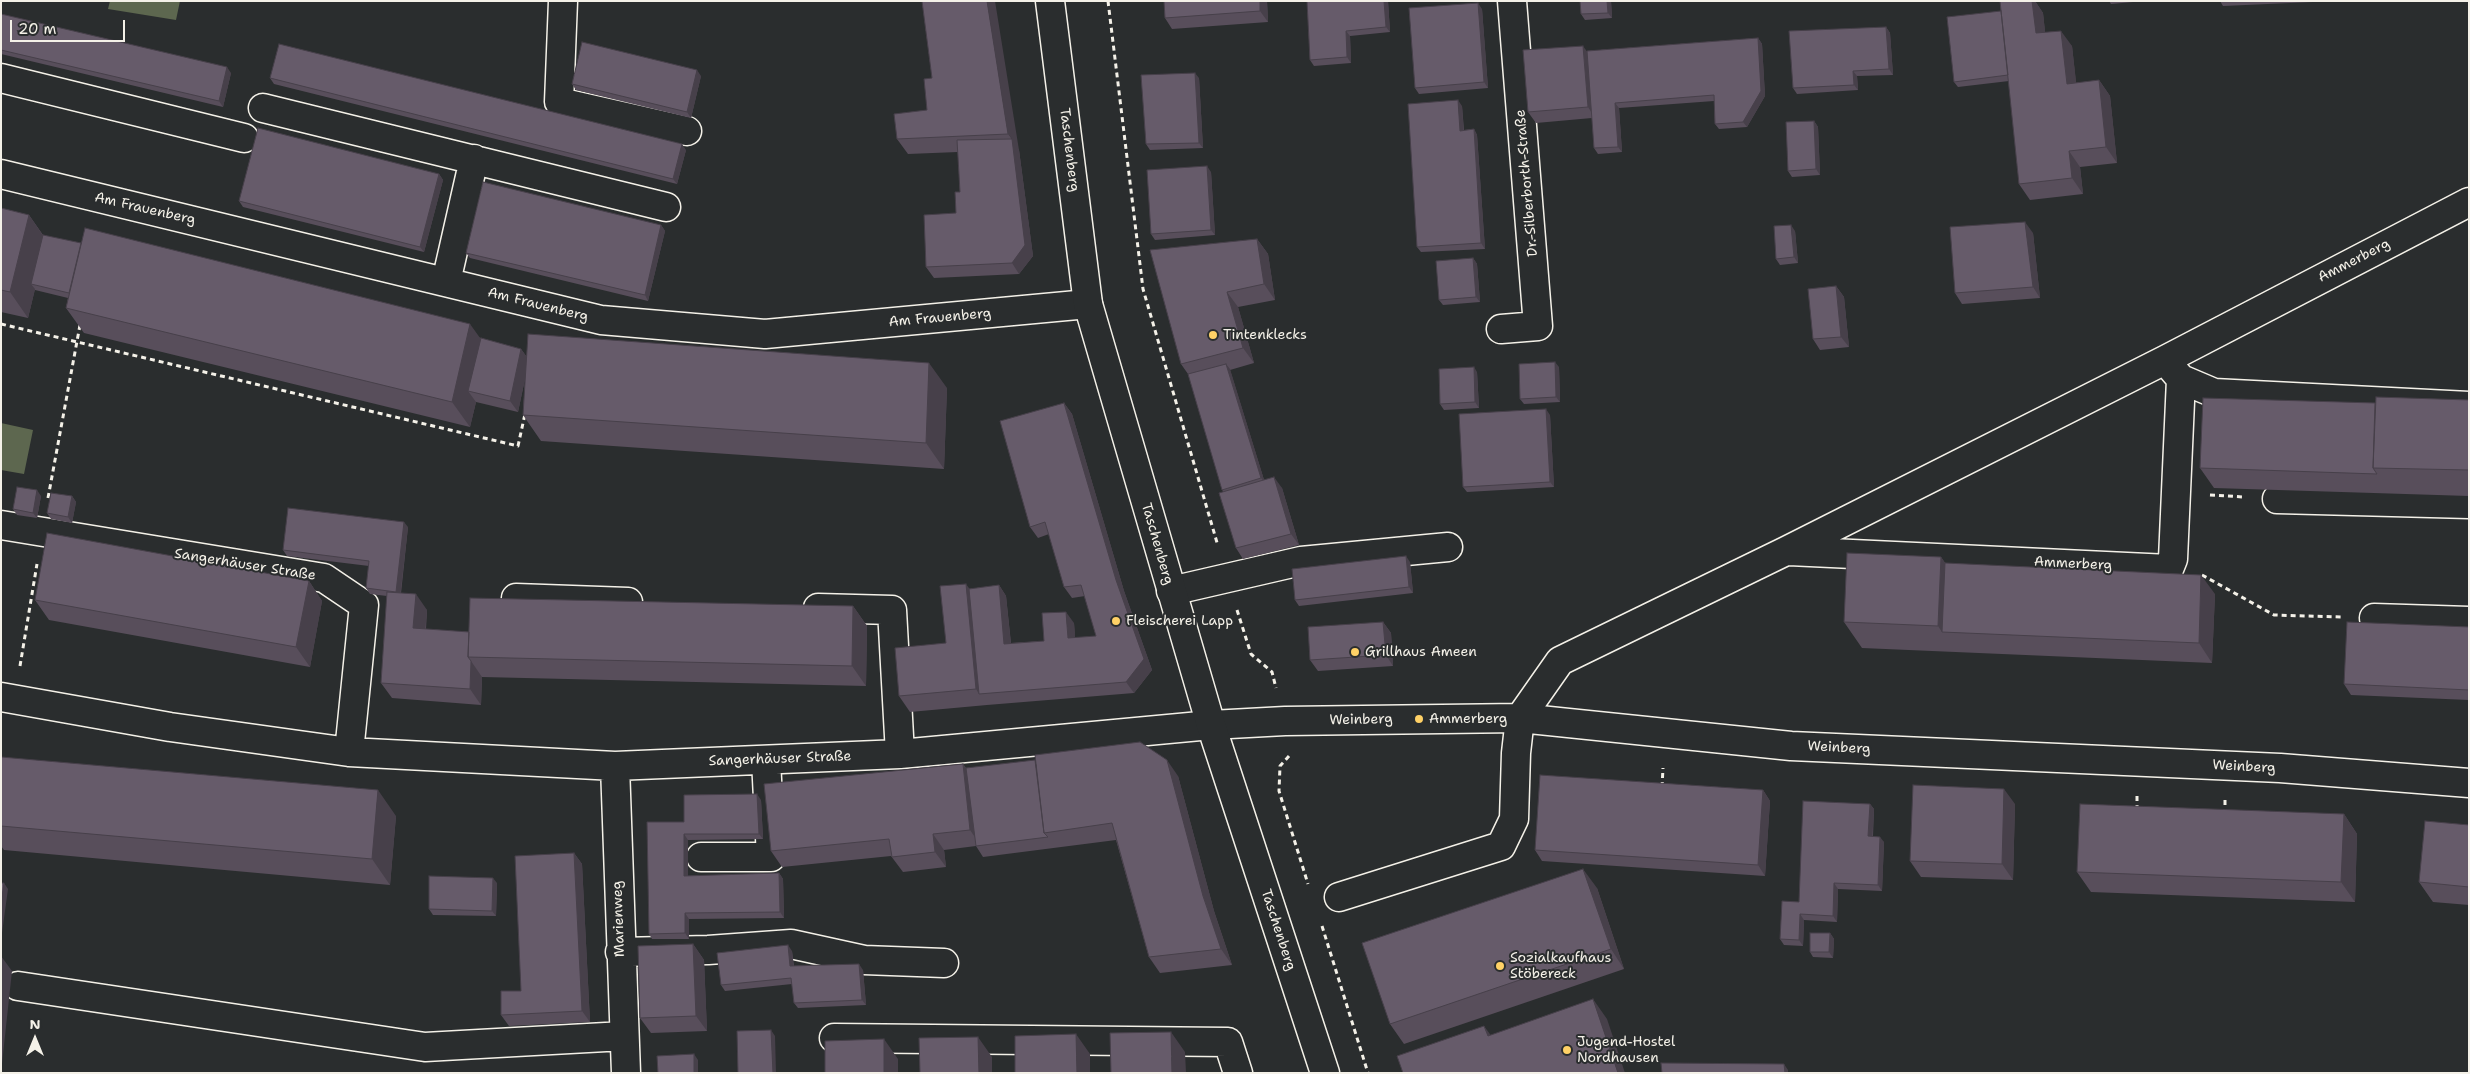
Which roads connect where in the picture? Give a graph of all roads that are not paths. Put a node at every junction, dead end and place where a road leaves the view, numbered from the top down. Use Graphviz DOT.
graph roads {
  1 [pos="563,1"];
  2 [pos="1050,1"];
  3 [pos="1512,1"];
  4 [pos="1,78"];
  5 [pos="263,108"];
  6 [pos="687,131"];
  7 [pos="244,138"];
  8 [pos="474,159"];
  9 [pos="1,174"];
  10 [pos="2467,204"];
  11 [pos="666,206"];
  12 [pos="446,282"];
  13 [pos="1088,304"];
  14 [pos="1501,329"];
  15 [pos="2173,370"];
  16 [pos="2469,406"];
  17 [pos="2277,499"];
  18 [pos="2469,504"];
  19 [pos="1,525"];
  20 [pos="1448,547"];
  21 [pos="1786,551"];
  22 [pos="1171,591"];
  23 [pos="516,598"];
  24 [pos="654,603"];
  25 [pos="793,607"];
  26 [pos="2374,618"];
  27 [pos="2469,621"];
  28 [pos="1,697"];
  29 [pos="1520,718"];
  30 [pos="1211,725"];
  31 [pos="349,752"];
  32 [pos="900,754"];
  33 [pos="766,760"];
  34 [pos="615,766"];
  35 [pos="2469,783"];
  36 [pos="701,857"];
  37 [pos="1339,897"];
  38 [pos="620,952"];
  39 [pos="944,963"];
  40 [pos="18,986"];
  41 [pos="624,1036"];
  42 [pos="834,1038"];
  43 [pos="626,1073"];
  44 [pos="1238,1073"];
  45 [pos="1325,1073"];
  1 -- 6 [label="street"];
  2 -- 13 [label="street, Taschenberg"];
  3 -- 14 [label="street, Dr.-Silberborth-Straße"];
  4 -- 7 [label="street"];
  5 -- 8 [label="street"];
  8 -- 11 [label="street"];
  8 -- 12 [label="street"];
  9 -- 12 [label="street, Am Frauenberg"];
  10 -- 15 [label="street, Ammerberg"];
  12 -- 13 [label="street, Am Frauenberg"];
  13 -- 22 [label="street, Taschenberg"];
  15 -- 16 [label="street"];
  15 -- 21 [label="street, Ammerberg"];
  15 -- 21 [label="street, Ammerberg"];
  17 -- 18 [label="street"];
  19 -- 31 [label="street, Sangerhäuser Straße"];
  20 -- 22 [label="street"];
  21 -- 29 [label="street, Ammerberg"];
  22 -- 30 [label="street, Taschenberg"];
  23 -- 24 [label="street"];
  25 -- 32 [label="street"];
  26 -- 27 [label="street"];
  28 -- 31 [label="street, Sangerhäuser Straße"];
  29 -- 30 [label="street, Weinberg"];
  29 -- 35 [label="street, Weinberg"];
  29 -- 37 [label="street"];
  30 -- 32 [label="street, Sangerhäuser Straße"];
  30 -- 45 [label="street, Taschenberg"];
  31 -- 34 [label="street, Sangerhäuser Straße"];
  32 -- 33 [label="street, Sangerhäuser Straße"];
  33 -- 34 [label="street, Sangerhäuser Straße"];
  33 -- 36 [label="street"];
  34 -- 38 [label="street, Marienweg"];
  38 -- 39 [label="street"];
  38 -- 41 [label="street, Marienweg"];
  40 -- 41 [label="street"];
  41 -- 43 [label="street, Marienweg"];
  42 -- 44 [label="street"];
}
